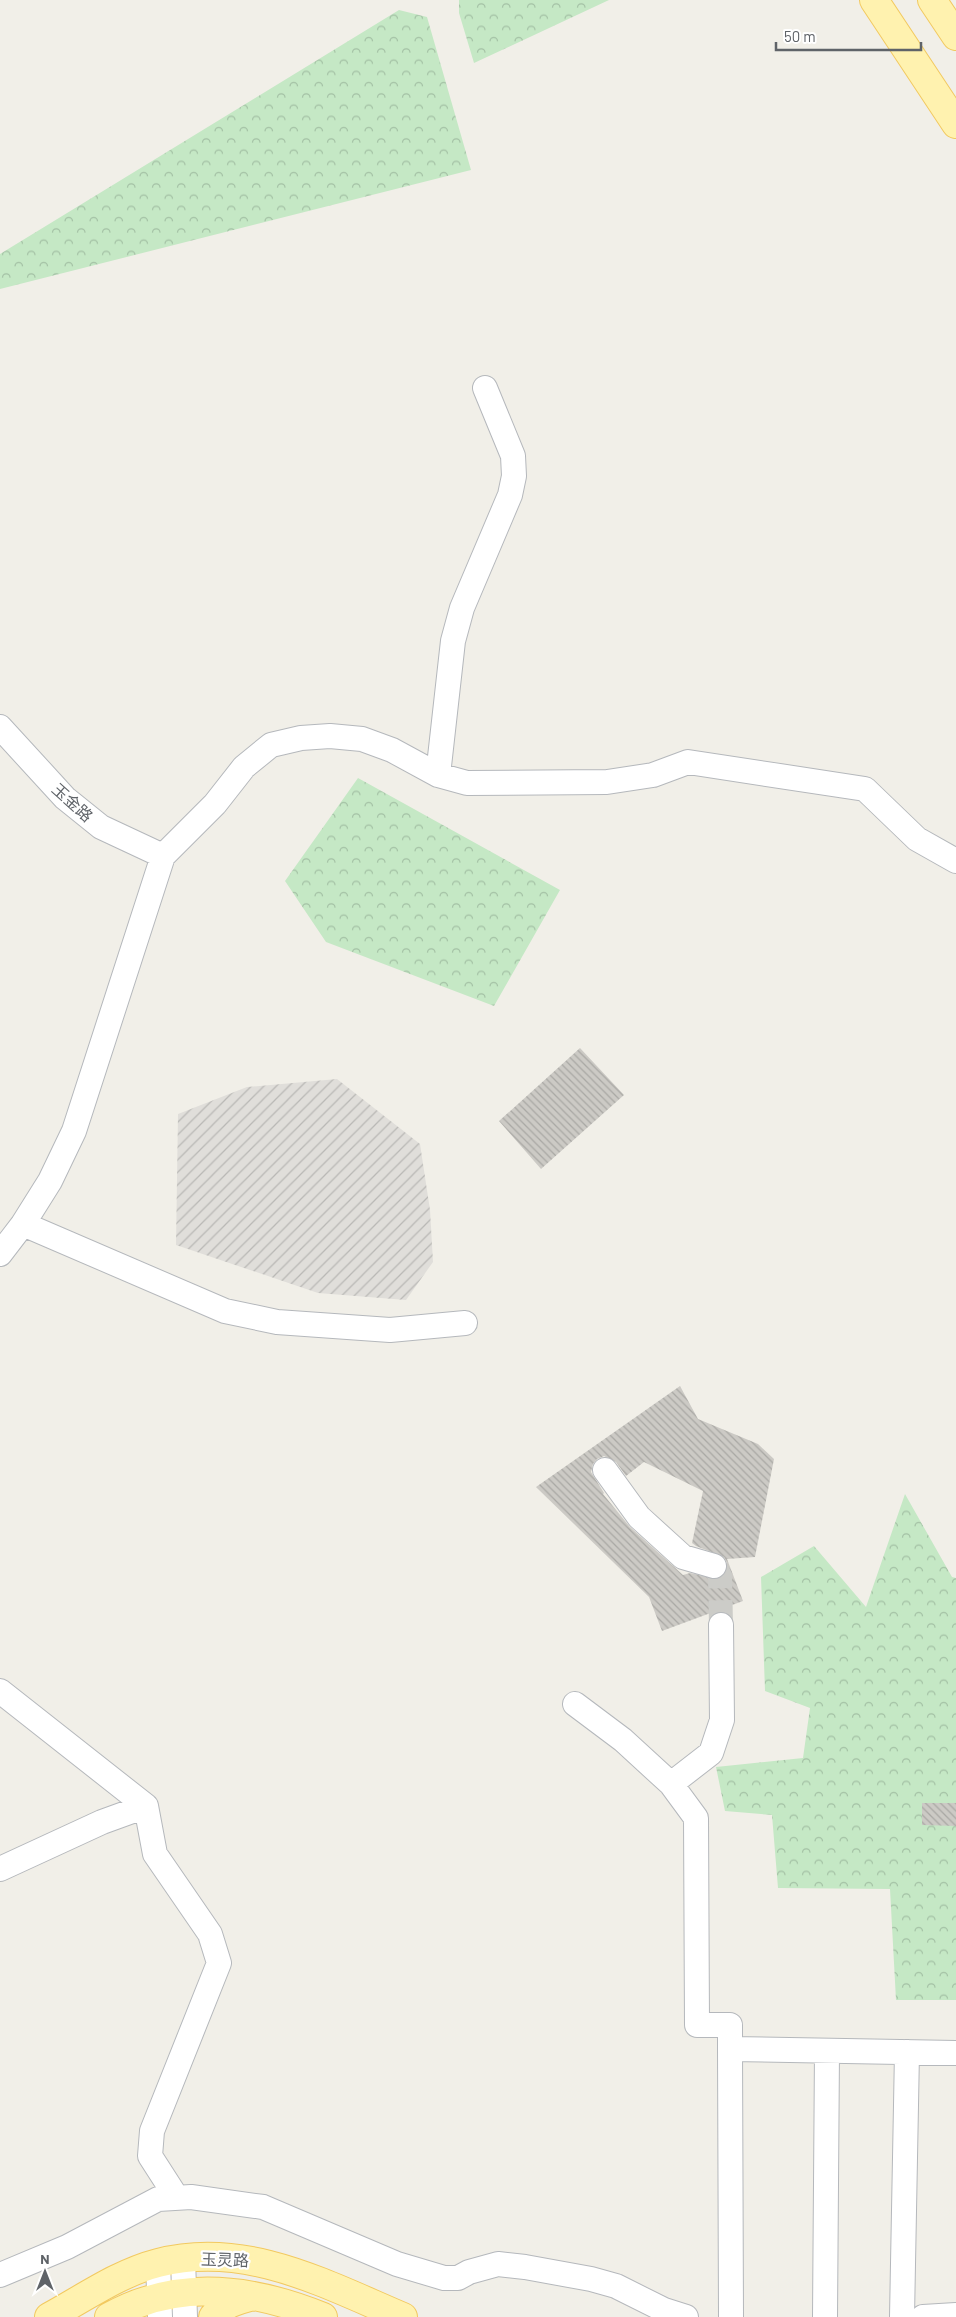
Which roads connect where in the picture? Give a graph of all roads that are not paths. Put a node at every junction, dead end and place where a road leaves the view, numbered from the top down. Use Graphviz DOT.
graph roads {
  1 [pos="874,0"];
  2 [pos="932,0"];
  3 [pos="956,36"];
  4 [pos="956,124"];
  5 [pos="485,388"];
  6 [pos="0,727"];
  7 [pos="438,775"];
  8 [pos="163,856"];
  9 [pos="956,861"];
  10 [pos="23,1224"];
  11 [pos="0,1254"];
  12 [pos="465,1323"];
  13 [pos="605,1470"];
  14 [pos="714,1566"];
  15 [pos="721,1625"];
  16 [pos="0,1691"];
  17 [pos="575,1704"];
  18 [pos="671,1784"];
  19 [pos="146,1806"];
  20 [pos="0,1869"];
  21 [pos="730,2049"];
  22 [pos="827,2051"];
  23 [pos="907,2052"];
  24 [pos="956,2053"];
  25 [pos="177,2198"];
  26 [pos="171,2261"];
  27 [pos="0,2275"];
  28 [pos="254,2296"];
  29 [pos="172,2305"];
  30 [pos="672,2315"];
  31 [pos="956,2315"];
  32 [pos="49,2317"];
  33 [pos="108,2317"];
  34 [pos="213,2317"];
  35 [pos="323,2317"];
  36 [pos="403,2317"];
  37 [pos="731,2317"];
  38 [pos="825,2317"];
  39 [pos="902,2317"];
  40 [pos="922,2317"];
  1 -- 4 [label="main road"];
  2 -- 3 [label="main road"];
  5 -- 7 [label="street"];
  6 -- 8 [label="street, 玉金路"];
  7 -- 8 [label="street"];
  7 -- 9 [label="street"];
  8 -- 10 [label="street"];
  10 -- 11 [label="street"];
  10 -- 12 [label="street"];
  13 -- 14 [label="street"];
  15 -- 18 [label="street"];
  16 -- 19 [label="street"];
  17 -- 18 [label="street"];
  18 -- 21 [label="street"];
  19 -- 20 [label="street"];
  19 -- 25 [label="street"];
  21 -- 22 [label="street"];
  21 -- 37 [label="street"];
  22 -- 23 [label="street"];
  22 -- 38 [label="street"];
  23 -- 24 [label="street"];
  23 -- 39 [label="street"];
  25 -- 27 [label="street"];
  25 -- 30 [label="street"];
  26 -- 29 [label="street"];
  26 -- 32 [label="main road, 玉灵路"];
  26 -- 36 [label="main road, 玉灵路"];
  28 -- 29 [label="main road, 玉灵路"];
  28 -- 34 [label="main road"];
  28 -- 35 [label="main road, 玉灵路"];
  29 -- 33 [label="main road, 玉灵路"];
  31 -- 40 [label="street"];
}
